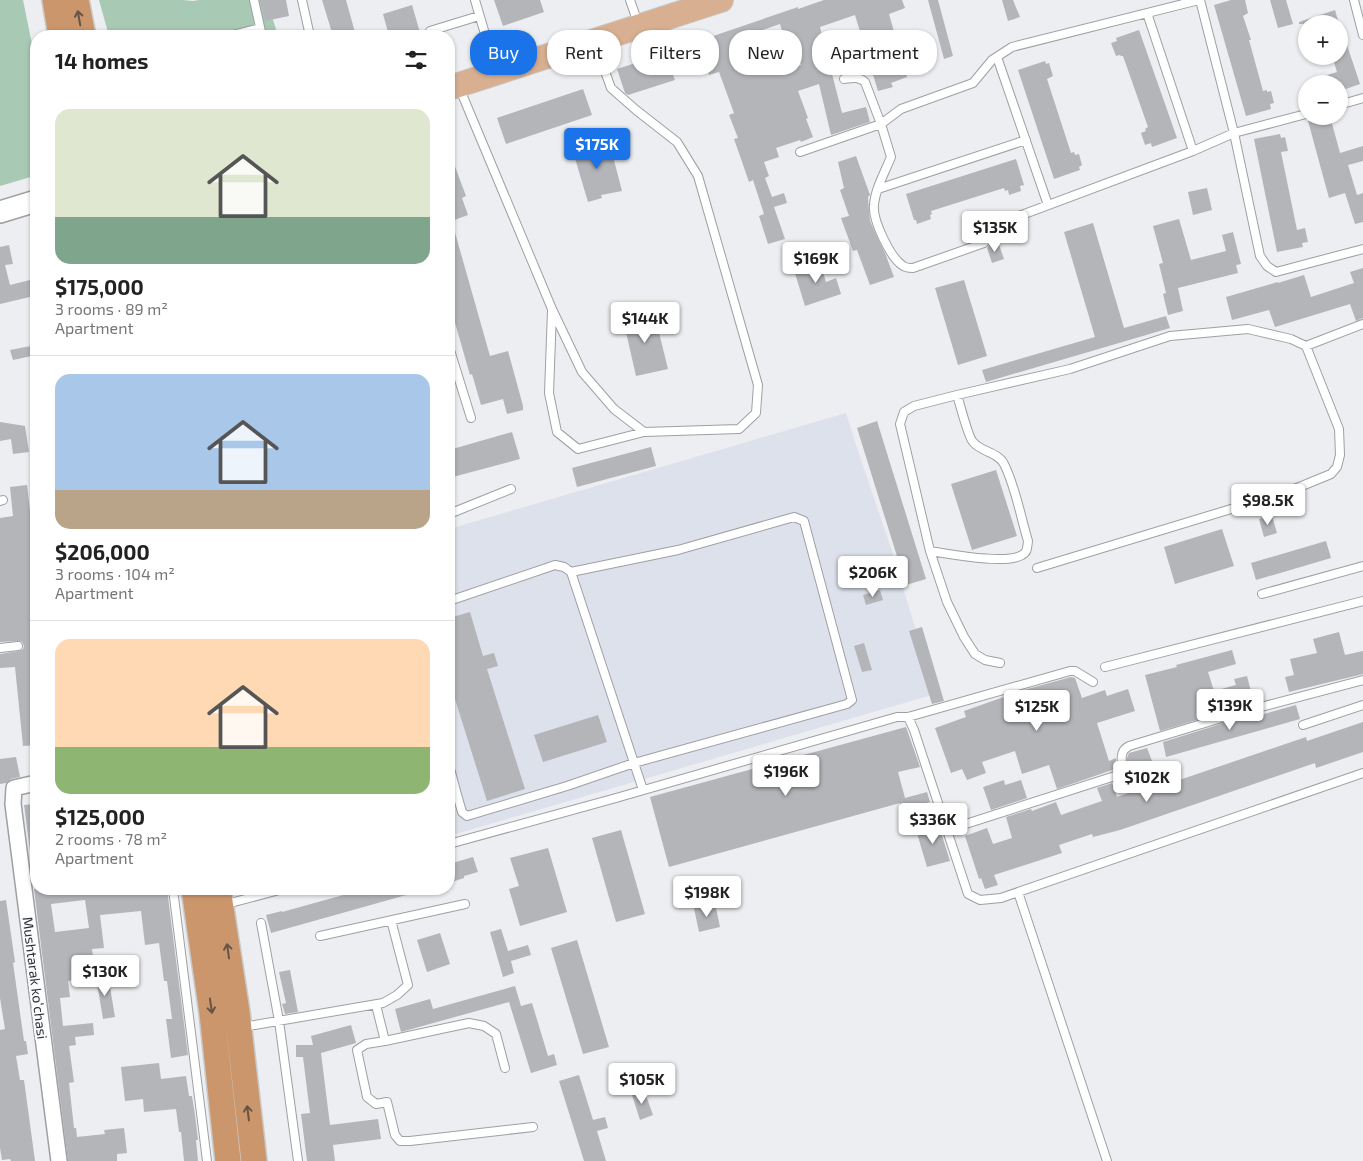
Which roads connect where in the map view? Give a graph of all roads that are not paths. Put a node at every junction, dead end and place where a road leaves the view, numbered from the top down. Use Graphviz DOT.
graph roads {
  1 [pos="55,0"];
  2 [pos="76,0"];
  3 [pos="254,0"];
  4 [pos="302,0"];
  5 [pos="474,0"];
  6 [pos="630,0"];
  7 [pos="1199,0"];
  8 [pos="1354,0"];
  9 [pos="717,1"];
  10 [pos="1147,13"];
  11 [pos="479,16"];
  12 [pos="639,27"];
  13 [pos="60,30"];
  14 [pos="82,30"];
  15 [pos="261,30"];
  16 [pos="309,30"];
  17 [pos="433,30"];
  18 [pos="483,30"];
  19 [pos="621,33"];
  20 [pos="1363,34"];
  21 [pos="997,56"];
  22 [pos="490,75"];
  23 [pos="606,75"];
  24 [pos="844,79"];
  25 [pos="455,87"];
  26 [pos="455,89"];
  27 [pos="1363,98"];
  28 [pos="1348,102"];
  29 [pos="1298,116"];
  30 [pos="881,124"];
  31 [pos="1234,133"];
  32 [pos="1026,140"];
  33 [pos="1193,151"];
  34 [pos="800,152"];
  35 [pos="878,189"];
  36 [pos="30,203"];
  37 [pos="1048,205"];
  38 [pos="0,212"];
  39 [pos="1363,249"];
  40 [pos="552,309"];
  41 [pos="1363,324"];
  42 [pos="1306,346"];
  43 [pos="455,366"];
  44 [pos="957,395"];
  45 [pos="471,418"];
  46 [pos="644,432"];
  47 [pos="511,489"];
  48 [pos="455,512"];
  49 [pos="930,551"];
  50 [pos="1363,566"];
  51 [pos="1038,568"];
  52 [pos="571,572"];
  53 [pos="1262,594"];
  54 [pos="455,599"];
  55 [pos="1363,601"];
  56 [pos="18,646"];
  57 [pos="0,648"];
  58 [pos="1000,664"];
  59 [pos="1105,667"];
  60 [pos="1363,680"];
  61 [pos="1093,682"];
  62 [pos="1363,705"];
  63 [pos="908,717"];
  64 [pos="1303,725"];
  65 [pos="634,763"];
  66 [pos="1363,773"];
  67 [pos="30,784"];
  68 [pos="643,790"];
  69 [pos="455,796"];
  70 [pos="947,830"];
  71 [pos="455,842"];
  72 [pos="1018,892"];
  73 [pos="174,895"];
  74 [pos="195,895"];
  75 [pos="236,895"];
  76 [pos="220,897"];
  77 [pos="465,904"];
  78 [pos="392,920"];
  79 [pos="261,923"];
  80 [pos="320,936"];
  81 [pos="376,1005"];
  82 [pos="278,1021"];
  83 [pos="239,1028"];
  84 [pos="385,1041"];
  85 [pos="505,1068"];
  86 [pos="534,1127"];
  87 [pos="59,1161"];
  88 [pos="207,1161"];
  89 [pos="228,1161"];
  90 [pos="254,1161"];
  91 [pos="298,1161"];
  92 [pos="1108,1161"];
  1 -- 13 [label="highway"];
  14 -- 2 [label="highway, one-way"];
  3 -- 15 [label="lane"];
  4 -- 16 [label="lane"];
  5 -- 11 [label="lane"];
  6 -- 12 [label="lane"];
  7 -- 10 [label="lane"];
  7 -- 31 [label="lane"];
  8 -- 20 [label="lane"];
  9 -- 12 [label="main road"];
  10 -- 21 [label="lane"];
  10 -- 33 [label="lane"];
  11 -- 17 [label="lane"];
  11 -- 18 [label="lane"];
  12 -- 19 [label="main road"];
  21 -- 30 [label="lane"];
  21 -- 32 [label="lane"];
  22 -- 25 [label="main road"];
  23 -- 46 [label="lane"];
  24 -- 30 [label="lane"];
  26 -- 40 [label="lane"];
  27 -- 28 [label="lane"];
  29 -- 31 [label="lane"];
  30 -- 34 [label="lane"];
  30 -- 35 [label="lane"];
  31 -- 33 [label="lane"];
  31 -- 39 [label="lane"];
  32 -- 35 [label="lane"];
  32 -- 37 [label="lane"];
  33 -- 37 [label="lane"];
  35 -- 37 [label="lane"];
  36 -- 38 [label="main road"];
  40 -- 46 [label="lane"];
  40 -- 46 [label="lane"];
  41 -- 42 [label="lane"];
  42 -- 44 [label="lane"];
  42 -- 51 [label="lane"];
  43 -- 45 [label="lane"];
  44 -- 49 [label="lane"];
  44 -- 49 [label="lane"];
  47 -- 48 [label="lane"];
  49 -- 58 [label="lane"];
  50 -- 53 [label="lane"];
  52 -- 54 [label="lane"];
  52 -- 65 [label="lane"];
  52 -- 65 [label="lane"];
  55 -- 59 [label="lane"];
  56 -- 57 [label="lane"];
  60 -- 70 [label="lane"];
  61 -- 63 [label="lane"];
  62 -- 64 [label="lane"];
  63 -- 68 [label="lane"];
  63 -- 70 [label="lane"];
  65 -- 68 [label="lane"];
  65 -- 69 [label="lane"];
  66 -- 72 [label="lane"];
  67 -- 87 [label="street, Mushtarak koʻchasi"];
  68 -- 71 [label="lane"];
  70 -- 72 [label="lane"];
  72 -- 92 [label="lane"];
  73 -- 88 [label="lane"];
  74 -- 89 [label="highway, one-way"];
  75 -- 76 [label="lane"];
  83 -- 76 [label="highway, one-way"];
  77 -- 78 [label="lane"];
  78 -- 80 [label="lane"];
  78 -- 81 [label="lane"];
  79 -- 82 [label="lane"];
  81 -- 82 [label="lane"];
  81 -- 84 [label="lane"];
  82 -- 83 [label="lane"];
  82 -- 91 [label="lane"];
  90 -- 83 [label="highway, one-way"];
  84 -- 85 [label="lane"];
  84 -- 86 [label="lane"];
}
